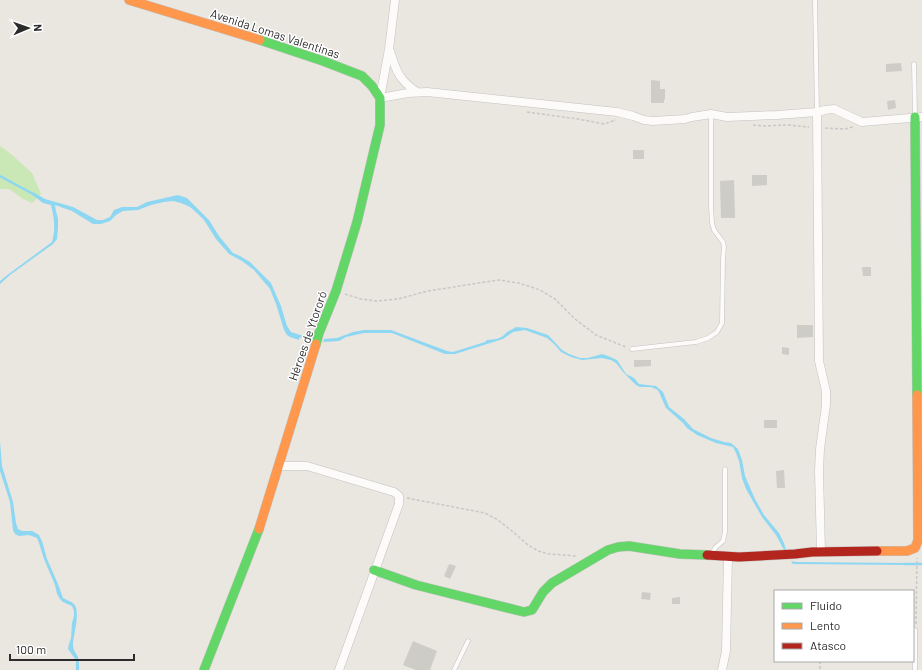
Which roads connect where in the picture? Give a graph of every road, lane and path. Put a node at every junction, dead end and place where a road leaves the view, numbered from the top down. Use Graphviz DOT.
graph roads {
  1 [pos="129,0"];
  2 [pos="395,0"];
  3 [pos="815,0"];
  4 [pos="389,48"];
  5 [pos="914,64"];
  6 [pos="417,92"];
  7 [pos="380,98"];
  8 [pos="817,112"];
  9 [pos="711,114"];
  10 [pos="918,117"];
  11 [pos="862,122"];
  12 [pos="752,124"];
  13 [pos="817,128"];
  14 [pos="336,291"];
  15 [pos="632,349"];
  16 [pos="279,466"];
  17 [pos="725,469"];
  18 [pos="400,496"];
  19 [pos="821,551"];
  20 [pos="580,556"];
  21 [pos="711,556"];
  22 [pos="917,556"];
  23 [pos="728,557"];
  24 [pos="374,570"];
  25 [pos="915,630"];
  26 [pos="468,641"];
  27 [pos="204,670"];
  28 [pos="339,670"];
  29 [pos="454,670"];
  30 [pos="722,670"];
  31 [pos="915,670"];
  1 -- 7 [label="street, Avenida Lomas Valentinas"];
  2 -- 4 [label="street, Héroes de Ytororó"];
  3 -- 8 [label="lane"];
  4 -- 6 [label="street"];
  4 -- 7 [label="street, Héroes de Ytororó"];
  5 -- 10 [label="lane"];
  6 -- 7 [label="street"];
  6 -- 9 [label="street"];
  7 -- 14 [label="street, Héroes de Ytororó"];
  8 -- 9 [label="street"];
  8 -- 11 [label="street"];
  8 -- 13 [label="street"];
  9 -- 15 [label="lane"];
  10 -- 11 [label="street"];
  10 -- 19 [label="street"];
  11 -- 13 [label="path"];
  12 -- 13 [label="path"];
  13 -- 19 [label="street"];
  14 -- 15 [label="path"];
  14 -- 16 [label="street, Héroes de Ytororó"];
  16 -- 18 [label="street"];
  16 -- 27 [label="street, Héroes de Ytororó"];
  17 -- 21 [label="lane"];
  18 -- 20 [label="path"];
  18 -- 24 [label="street"];
  19 -- 23 [label="street"];
  21 -- 23 [label="street"];
  21 -- 24 [label="street"];
  22 -- 25 [label="path"];
  23 -- 30 [label="street"];
  24 -- 28 [label="street"];
  25 -- 31 [label="lane"];
  26 -- 29 [label="lane"];
}
